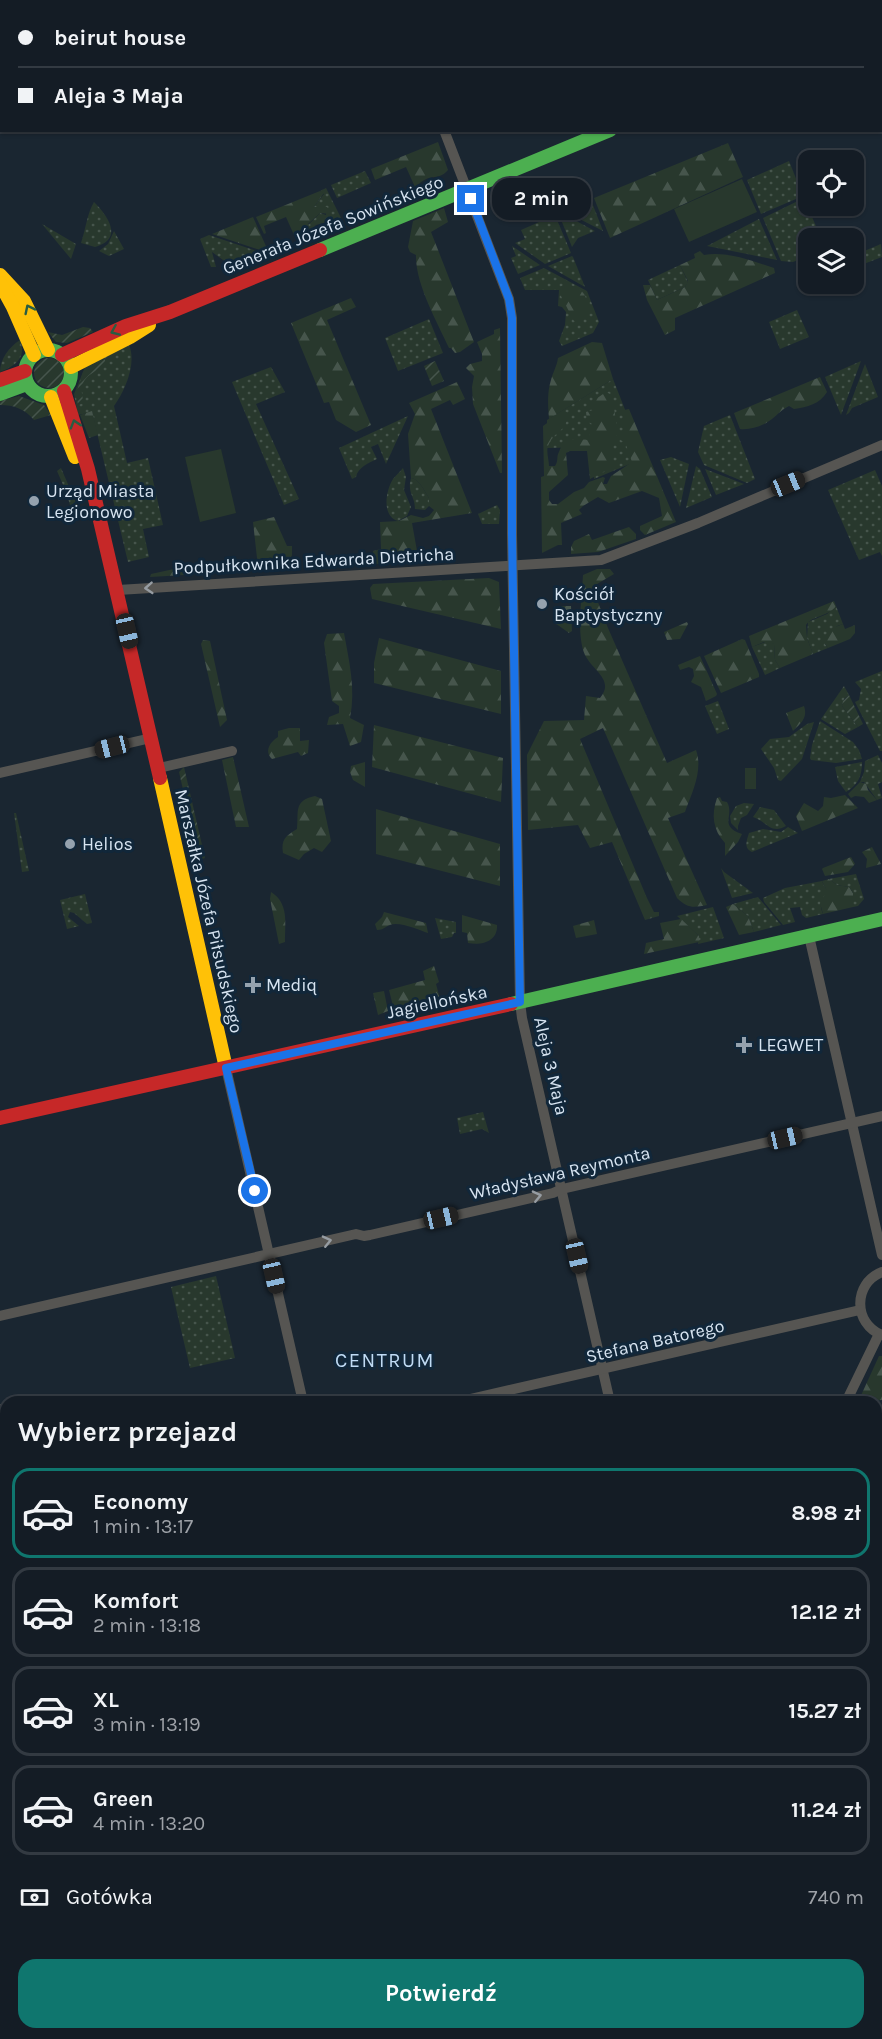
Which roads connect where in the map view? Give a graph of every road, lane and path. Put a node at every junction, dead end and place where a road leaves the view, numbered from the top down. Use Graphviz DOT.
graph roads {
  1 [pos="445,132"];
  2 [pos="605,132"];
  3 [pos="467,190"];
  4 [pos="0,275"];
  5 [pos="0,283"];
  6 [pos="170,312"];
  7 [pos="48,350"];
  8 [pos="34,355"];
  9 [pos="62,355"];
  10 [pos="71,367"];
  11 [pos="26,378"];
  12 [pos="0,380"];
  13 [pos="64,391"];
  14 [pos="0,394"];
  15 [pos="51,396"];
  16 [pos="882,446"];
  17 [pos="94,498"];
  18 [pos="513,566"];
  19 [pos="117,590"];
  20 [pos="152,738"];
  21 [pos="232,751"];
  22 [pos="159,768"];
  23 [pos="0,773"];
  24 [pos="882,919"];
  25 [pos="809,936"];
  26 [pos="520,1002"];
  27 [pos="226,1068"];
  28 [pos="882,1116"];
  29 [pos="0,1118"];
  30 [pos="852,1122"];
  31 [pos="561,1188"];
  32 [pos="270,1254"];
  33 [pos="882,1254"];
  34 [pos="882,1272"];
  35 [pos="860,1310"];
  36 [pos="0,1316"];
  37 [pos="880,1335"];
  38 [pos="602,1370"];
  39 [pos="302,1396"];
  40 [pos="484,1396"];
  41 [pos="608,1396"];
  42 [pos="849,1396"];
  1 -- 3 [label="street, Aleja 3 Maja"];
  2 -- 3 [label="street, Generała Józefa Sowińskiego"];
  3 -- 6 [label="street, Generała Józefa Sowińskiego"];
  3 -- 18 [label="street, Aleja 3 Maja"];
  7 -- 4 [label="street, one-way"];
  5 -- 8 [label="street"];
  6 -- 9 [label="street, Generała Józefa Sowińskiego, one-way"];
  6 -- 10 [label="street, Generała Józefa Sowińskiego"];
  7 -- 8 [label="street"];
  7 -- 9 [label="street"];
  8 -- 11 [label="street"];
  9 -- 10 [label="street"];
  10 -- 13 [label="street"];
  11 -- 12 [label="street"];
  11 -- 14 [label="street"];
  11 -- 15 [label="street"];
  13 -- 15 [label="street"];
  17 -- 13 [label="street, Marszałka Józefa Piłsudskiego, one-way"];
  15 -- 17 [label="street, Marszałka Józefa Piłsudskiego"];
  16 -- 18 [label="street, Podpułkownika Edwarda Dietricha"];
  17 -- 19 [label="street, Marszałka Józefa Piłsudskiego"];
  18 -- 19 [label="street, Podpułkownika Edwarda Dietricha, one-way"];
  18 -- 26 [label="street, Aleja 3 Maja"];
  19 -- 20 [label="street, Marszałka Józefa Piłsudskiego"];
  20 -- 22 [label="street, Marszałka Józefa Piłsudskiego"];
  20 -- 23 [label="street"];
  21 -- 22 [label="street"];
  22 -- 27 [label="street, Marszałka Józefa Piłsudskiego"];
  24 -- 25 [label="street, Jagiellońska"];
  25 -- 26 [label="street, Jagiellońska"];
  25 -- 30 [label="street"];
  26 -- 27 [label="street, Jagiellońska"];
  26 -- 31 [label="street, Aleja 3 Maja"];
  27 -- 29 [label="street, Jagiellońska"];
  27 -- 32 [label="street, Marszałka Józefa Piłsudskiego"];
  28 -- 30 [label="street, Władysława Reymonta"];
  30 -- 31 [label="street, Władysława Reymonta"];
  30 -- 33 [label="street"];
  32 -- 31 [label="street, Władysława Reymonta, one-way"];
  31 -- 38 [label="street, Aleja 3 Maja"];
  32 -- 36 [label="street, Władysława Reymonta"];
  32 -- 39 [label="street, Marszałka Józefa Piłsudskiego"];
  34 -- 35 [label="street"];
  35 -- 37 [label="street"];
  35 -- 38 [label="street, Stefana Batorego"];
  37 -- 42 [label="street"];
  38 -- 40 [label="street, Stefana Batorego"];
  38 -- 41 [label="street, Aleja 3 Maja"];
}
